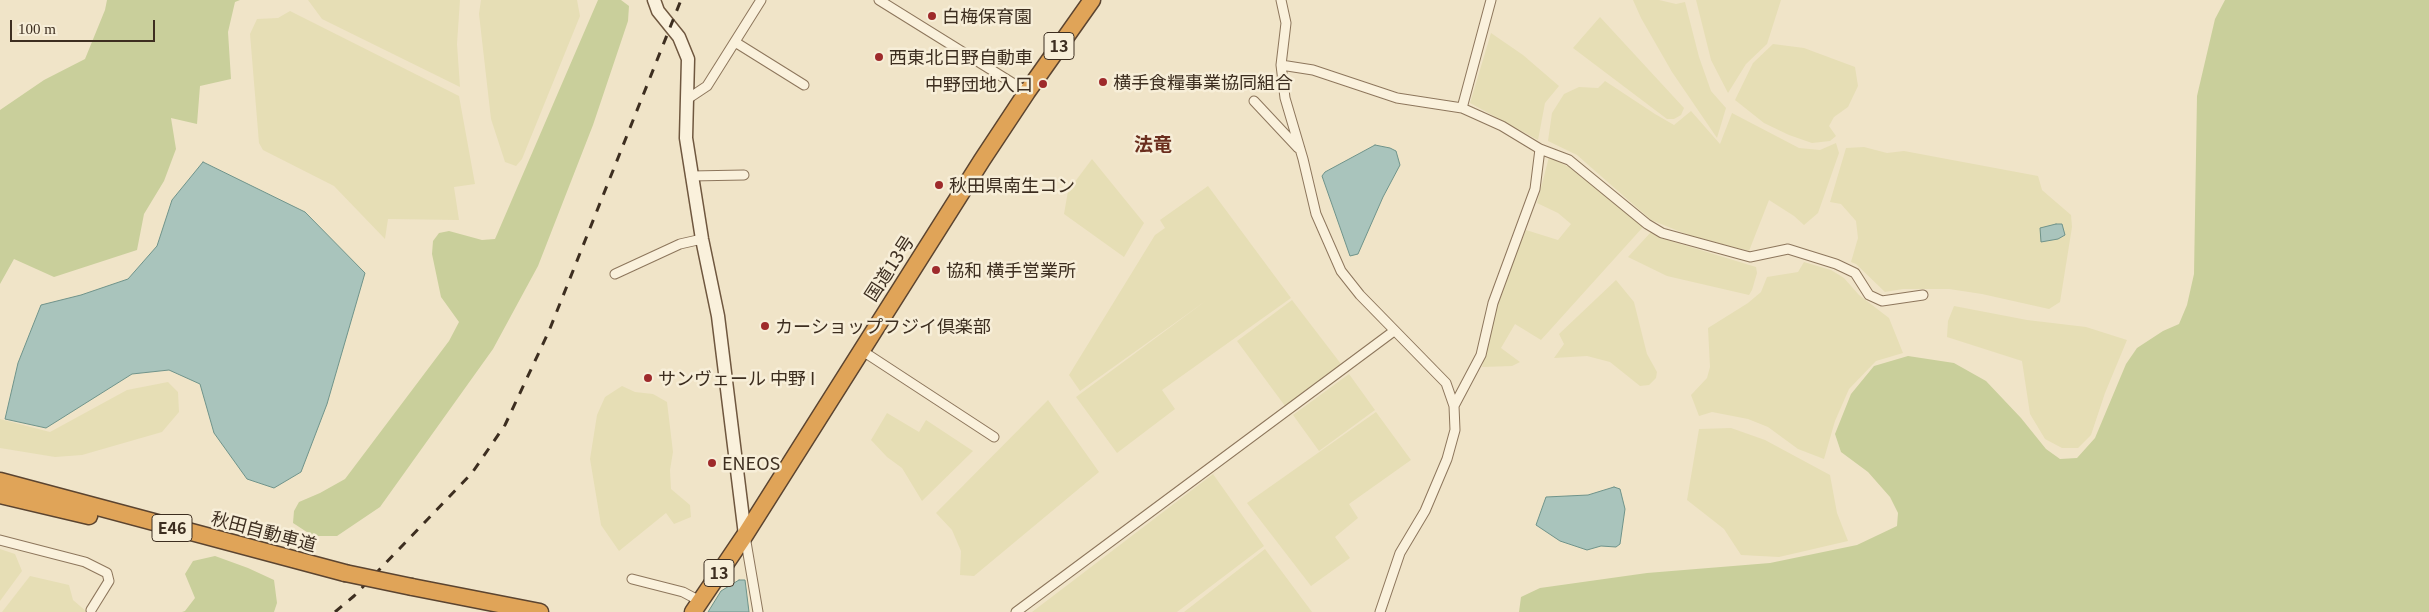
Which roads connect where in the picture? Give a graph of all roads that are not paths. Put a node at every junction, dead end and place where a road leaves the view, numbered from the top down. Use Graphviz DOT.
graph roads {
  1 [pos="654,0"];
  2 [pos="761,0"];
  3 [pos="879,0"];
  4 [pos="1092,0"];
  5 [pos="1281,0"];
  6 [pos="1491,0"];
  7 [pos="735,42"];
  8 [pos="1280,65"];
  9 [pos="804,85"];
  10 [pos="1027,92"];
  11 [pos="686,100"];
  12 [pos="1254,101"];
  13 [pos="1462,108"];
  14 [pos="1540,149"];
  15 [pos="1300,150"];
  16 [pos="744,175"];
  17 [pos="691,176"];
  18 [pos="702,239"];
  19 [pos="616,274"];
  20 [pos="1923,295"];
  21 [pos="1394,331"];
  22 [pos="861,350"];
  23 [pos="1454,406"];
  24 [pos="994,437"];
  25 [pos="0,480"];
  26 [pos="0,495"];
  27 [pos="744,535"];
  28 [pos="0,540"];
  29 [pos="344,573"];
  30 [pos="632,579"];
  31 [pos="696,606"];
  32 [pos="91,610"];
  33 [pos="540,612"];
  34 [pos="758,612"];
  35 [pos="1016,612"];
  36 [pos="1380,612"];
  1 -- 11 [label="street"];
  2 -- 7 [label="street"];
  3 -- 10 [label="street"];
  4 -- 10 [label="highway, 国道13号 / 13"];
  5 -- 8 [label="street"];
  6 -- 13 [label="street"];
  7 -- 9 [label="street"];
  7 -- 11 [label="street"];
  8 -- 13 [label="street"];
  8 -- 15 [label="street"];
  10 -- 22 [label="highway, 国道13号 / 13"];
  11 -- 17 [label="street"];
  12 -- 15 [label="street"];
  13 -- 14 [label="street"];
  14 -- 20 [label="street"];
  14 -- 23 [label="street"];
  15 -- 21 [label="street"];
  16 -- 17 [label="street"];
  17 -- 18 [label="street"];
  18 -- 19 [label="street"];
  18 -- 27 [label="street"];
  21 -- 23 [label="street"];
  21 -- 35 [label="street"];
  22 -- 24 [label="street"];
  22 -- 27 [label="highway, 国道13号 / 13"];
  23 -- 36 [label="street"];
  25 -- 29 [label="highway, 秋田自動車道 / E46"];
  26 -- 29 [label="highway, 秋田自動車道 / E46"];
  27 -- 31 [label="highway, 国道13号 / 13"];
  27 -- 34 [label="street"];
  28 -- 32 [label="street"];
  29 -- 33 [label="highway, 秋田自動車道 / E46, bridge"];
  30 -- 31 [label="street"];
}
